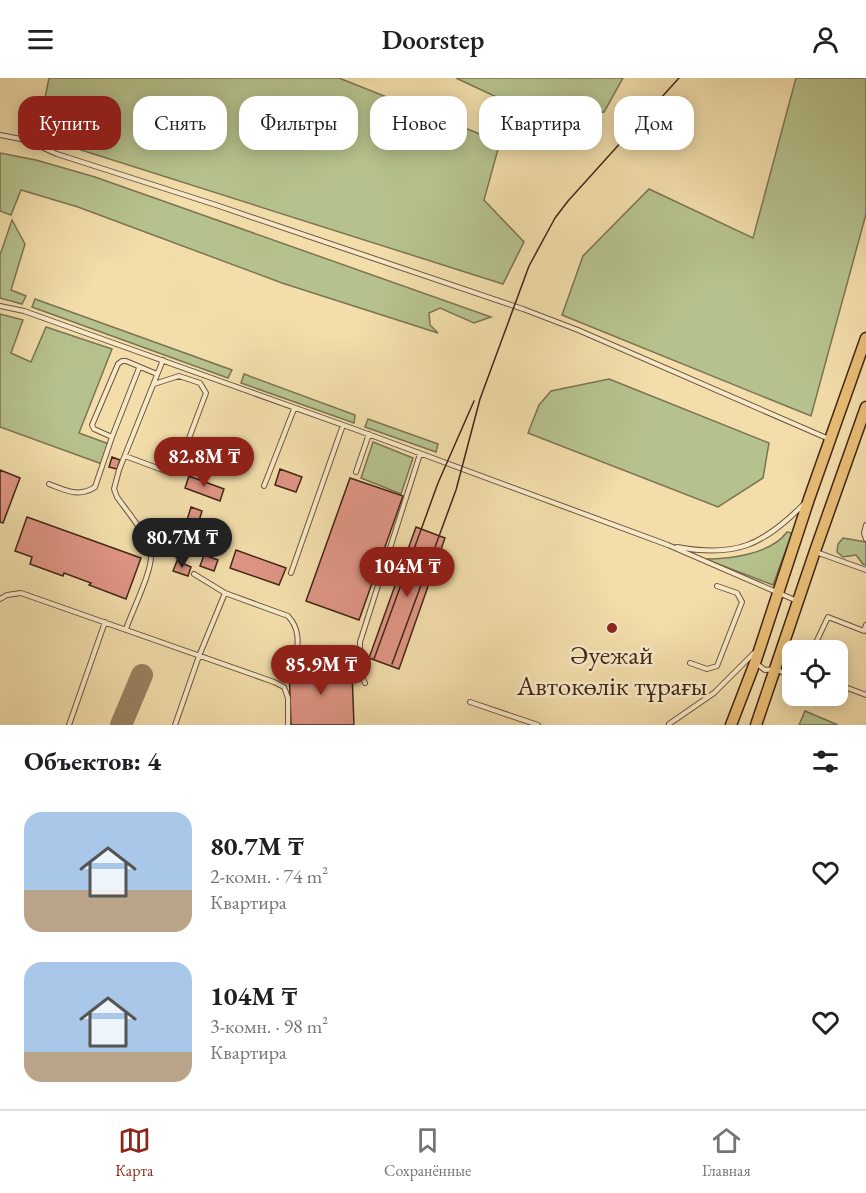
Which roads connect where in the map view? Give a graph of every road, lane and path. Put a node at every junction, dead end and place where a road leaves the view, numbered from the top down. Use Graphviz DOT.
graph roads {
  1 [pos="0,135"];
  2 [pos="0,306"];
  3 [pos="866,338"];
  4 [pos="163,360"];
  5 [pos="139,368"];
  6 [pos="157,374"];
  7 [pos="154,384"];
  8 [pos="866,407"];
  9 [pos="294,409"];
  10 [pos="343,425"];
  11 [pos="369,434"];
  12 [pos="112,436"];
  13 [pos="831,439"];
  14 [pos="420,454"];
  15 [pos="125,456"];
  16 [pos="356,472"];
  17 [pos="49,484"];
  18 [pos="264,486"];
  19 [pos="808,499"];
  20 [pos="866,525"];
  21 [pos="866,539"];
  22 [pos="668,545"];
  23 [pos="815,551"];
  24 [pos="866,570"];
  25 [pos="291,573"];
  26 [pos="194,574"];
  27 [pos="717,586"];
  28 [pos="225,593"];
  29 [pos="777,593"];
  30 [pos="0,599"];
  31 [pos="799,602"];
  32 [pos="105,622"];
  33 [pos="866,625"];
  34 [pos="126,629"];
  35 [pos="865,631"];
  36 [pos="817,640"];
  37 [pos="759,648"];
  38 [pos="199,656"];
  39 [pos="756,660"];
  40 [pos="690,663"];
  41 [pos="296,665"];
  42 [pos="776,669"];
  43 [pos="782,672"];
  44 [pos="365,683"];
  45 [pos="848,688"];
  46 [pos="866,695"];
  47 [pos="470,702"];
  48 [pos="669,724"];
  49 [pos="69,725"];
  50 [pos="175,725"];
  51 [pos="288,725"];
  52 [pos="538,725"];
  53 [pos="731,725"];
  54 [pos="756,725"];
  1 -- 13 [label="lane"];
  2 -- 4 [label="lane"];
  3 -- 13 [label="main road"];
  4 -- 6 [label="lane"];
  4 -- 9 [label="lane"];
  5 -- 6 [label="lane"];
  5 -- 12 [label="lane"];
  5 -- 12 [label="lane"];
  6 -- 7 [label="lane"];
  7 -- 15 [label="lane"];
  7 -- 15 [label="lane"];
  8 -- 23 [label="main road"];
  9 -- 10 [label="lane"];
  9 -- 18 [label="lane"];
  10 -- 11 [label="lane"];
  10 -- 25 [label="lane"];
  11 -- 14 [label="lane"];
  11 -- 16 [label="lane"];
  12 -- 17 [label="lane"];
  13 -- 19 [label="main road"];
  14 -- 22 [label="lane"];
  14 -- 44 [label="lane"];
  15 -- 34 [label="lane"];
  19 -- 22 [label="lane"];
  19 -- 29 [label="main road"];
  20 -- 21 [label="lane"];
  22 -- 29 [label="lane"];
  23 -- 24 [label="lane"];
  23 -- 31 [label="main road"];
  26 -- 28 [label="lane"];
  27 -- 40 [label="lane"];
  28 -- 38 [label="lane"];
  28 -- 41 [label="lane"];
  29 -- 31 [label="lane"];
  29 -- 37 [label="main road"];
  30 -- 32 [label="lane"];
  31 -- 42 [label="main road"];
  32 -- 34 [label="lane"];
  32 -- 49 [label="lane"];
  33 -- 35 [label="lane"];
  34 -- 38 [label="lane"];
  35 -- 36 [label="lane"];
  37 -- 39 [label="main road"];
  37 -- 48 [label="lane"];
  38 -- 50 [label="lane"];
  38 -- 51 [label="lane"];
  39 -- 42 [label="lane"];
  39 -- 53 [label="main road"];
  42 -- 43 [label="lane"];
  42 -- 54 [label="main road"];
  45 -- 46 [label="lane"];
  47 -- 52 [label="lane"];
}
